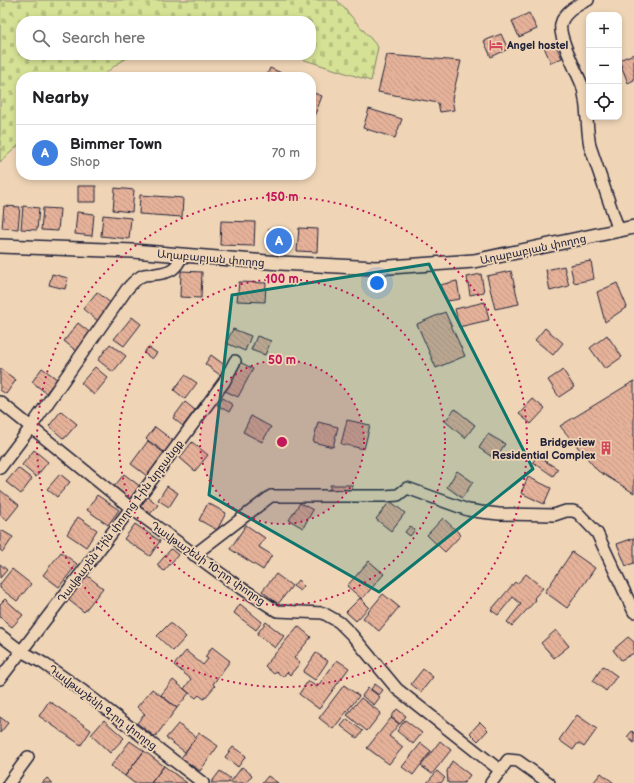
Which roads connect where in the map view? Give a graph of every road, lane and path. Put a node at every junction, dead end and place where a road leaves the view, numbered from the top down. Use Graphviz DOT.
graph roads {
  1 [pos="588,0"];
  2 [pos="634,228"];
  3 [pos="619,231"];
  4 [pos="0,246"];
  5 [pos="182,256"];
  6 [pos="235,361"];
  7 [pos="0,402"];
  8 [pos="31,427"];
  9 [pos="0,468"];
  10 [pos="131,508"];
  11 [pos="194,555"];
  12 [pos="634,612"];
  13 [pos="0,635"];
  14 [pos="21,651"];
  15 [pos="0,679"];
  16 [pos="28,757"];
  17 [pos="500,771"];
  18 [pos="9,783"];
  19 [pos="203,783"];
  20 [pos="491,783"];
  21 [pos="549,783"];
  1 -- 3 [label="street"];
  2 -- 3 [label="street, Աղաբաբյան փողոց"];
  3 -- 5 [label="street, Աղաբաբյան փողոց"];
  4 -- 5 [label="street, Աղաբաբյան փողոց"];
  5 -- 8 [label="street"];
  6 -- 10 [label="street, Դավթաշեն 1-ին փողոց 1-ին նրբանցք"];
  7 -- 8 [label="street, Դավթաշենի 10-րդ փողոց"];
  8 -- 9 [label="street"];
  8 -- 10 [label="street, Դավթաշենի 10-րդ փողոց"];
  10 -- 11 [label="street, Դավթաշենի 10-րդ փողոց"];
  10 -- 14 [label="street, Դավթաշեն 1-ին փողոց 1-ին նրբանցք"];
  11 -- 12 [label="street"];
  11 -- 17 [label="street, Դավթաշենի 10-րդ փողոց"];
  13 -- 14 [label="street, Դավթաշենի 9-րդ փողոց"];
  14 -- 15 [label="street, Դավթաշեն 1-ին փողոց 1-ին նրբանցք"];
  14 -- 19 [label="street, Դավթաշենի 9-րդ փողոց"];
  16 -- 18 [label="street"];
  17 -- 20 [label="street"];
  17 -- 21 [label="street"];
}
